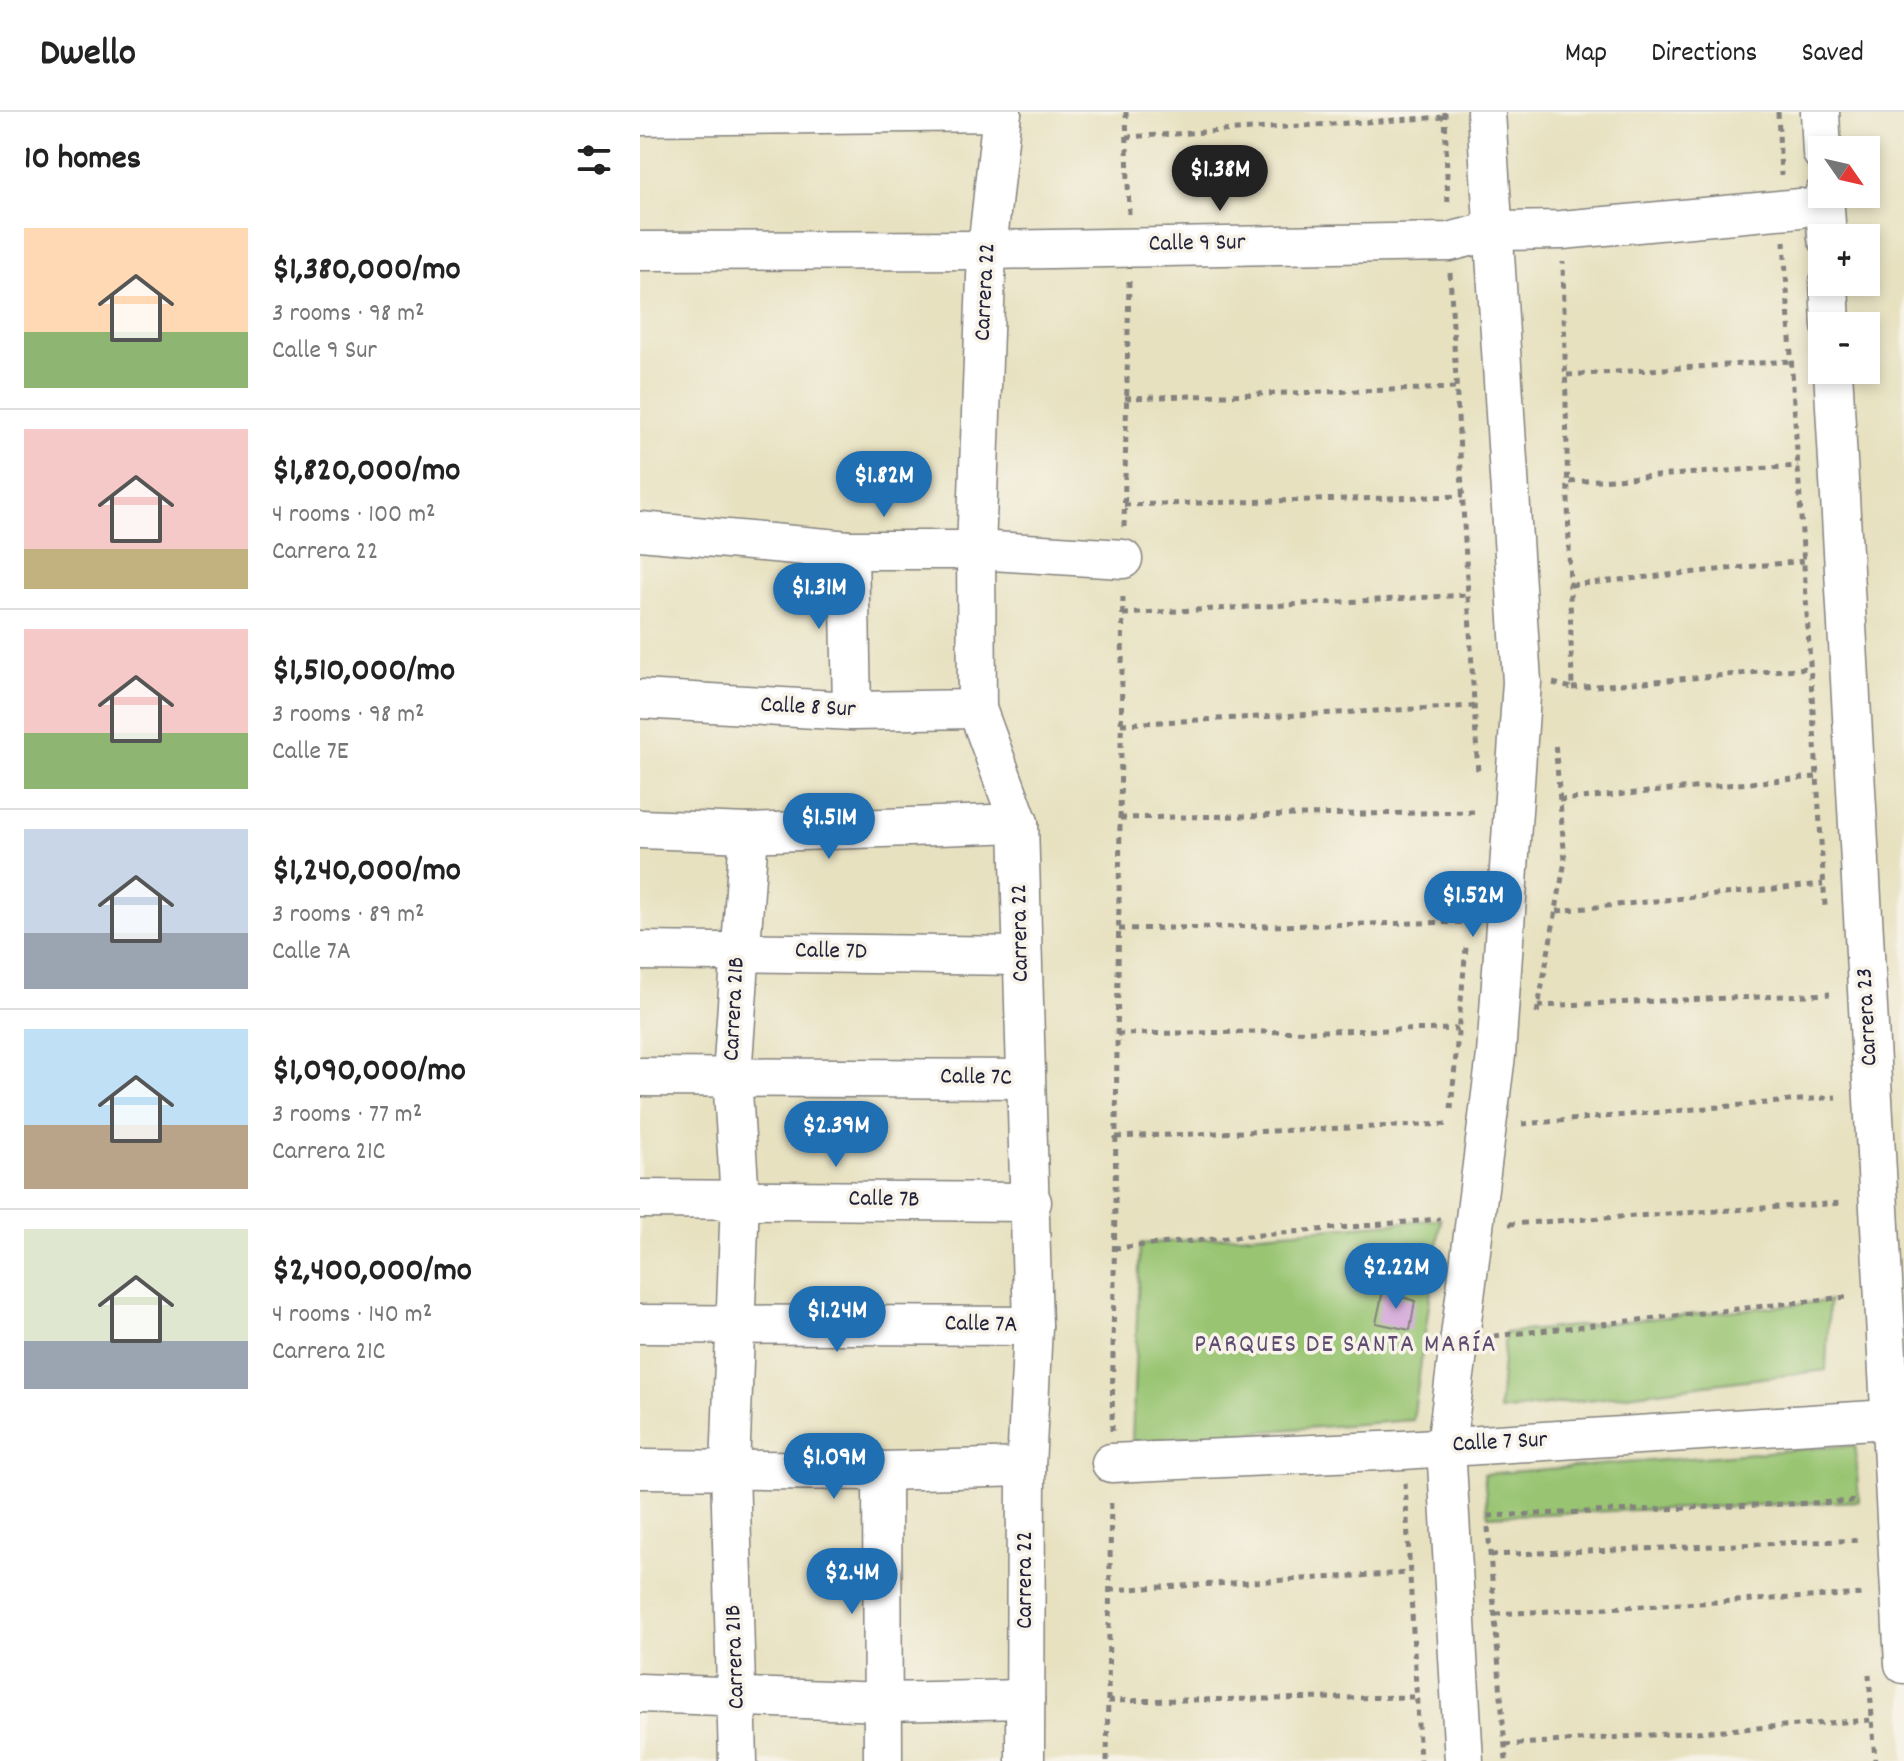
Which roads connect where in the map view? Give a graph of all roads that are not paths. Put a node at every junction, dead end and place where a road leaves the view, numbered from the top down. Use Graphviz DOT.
graph roads {
  1 [pos="1002,112"];
  2 [pos="1486,112"];
  3 [pos="1820,112"];
  4 [pos="640,116"];
  5 [pos="1821,136"];
  6 [pos="1802,204"];
  7 [pos="1817,224"];
  8 [pos="1493,231"];
  9 [pos="987,250"];
  10 [pos="640,251"];
  11 [pos="1834,384"];
  12 [pos="640,531"];
  13 [pos="849,550"];
  14 [pos="976,550"];
  15 [pos="1123,559"];
  16 [pos="640,699"];
  17 [pos="977,709"];
  18 [pos="852,711"];
  19 [pos="1019,823"];
  20 [pos="640,829"];
  21 [pos="749,833"];
  22 [pos="738,950"];
  23 [pos="640,951"];
  24 [pos="1021,956"];
  25 [pos="732,1076"];
  26 [pos="640,1077"];
  27 [pos="1025,1079"];
  28 [pos="640,1199"];
  29 [pos="740,1199"];
  30 [pos="1032,1202"];
  31 [pos="737,1322"];
  32 [pos="640,1324"];
  33 [pos="1033,1326"];
  34 [pos="1889,1419"];
  35 [pos="1446,1446"];
  36 [pos="1111,1463"];
  37 [pos="1026,1467"];
  38 [pos="640,1469"];
  39 [pos="730,1469"];
  40 [pos="882,1471"];
  41 [pos="1904,1664"];
  42 [pos="640,1693"];
  43 [pos="738,1697"];
  44 [pos="1025,1699"];
  45 [pos="884,1702"];
  46 [pos="738,1761"];
  47 [pos="883,1761"];
  48 [pos="1025,1761"];
  49 [pos="1464,1761"];
  1 -- 4 [label="street"];
  1 -- 9 [label="street, Carrera 22"];
  2 -- 8 [label="street"];
  3 -- 5 [label="street"];
  6 -- 7 [label="street"];
  6 -- 8 [label="street, Calle 9 Sur"];
  8 -- 9 [label="street, Calle 9 Sur"];
  8 -- 35 [label="street"];
  9 -- 10 [label="street, Calle 9 Sur"];
  9 -- 14 [label="street, Carrera 22"];
  11 -- 34 [label="street, Carrera 23"];
  12 -- 13 [label="street"];
  13 -- 14 [label="street"];
  13 -- 18 [label="street"];
  14 -- 15 [label="street"];
  14 -- 17 [label="street, Carrera 22"];
  16 -- 18 [label="street, Calle 8 Sur"];
  17 -- 18 [label="street, Calle 8 Sur"];
  17 -- 19 [label="street, Carrera 22"];
  19 -- 21 [label="street"];
  19 -- 24 [label="street, Carrera 22"];
  20 -- 21 [label="street"];
  21 -- 22 [label="street, Carrera 21B"];
  22 -- 23 [label="street, Calle 7D"];
  22 -- 24 [label="street, Calle 7D"];
  22 -- 25 [label="street, Carrera 21B"];
  24 -- 27 [label="street, Carrera 22"];
  25 -- 26 [label="street, Calle 7C"];
  25 -- 27 [label="street, Calle 7C"];
  25 -- 29 [label="street, Carrera 21B"];
  27 -- 30 [label="street, Carrera 22"];
  28 -- 29 [label="street, Calle 7B"];
  29 -- 30 [label="street, Calle 7B"];
  29 -- 31 [label="street, Carrera 21B"];
  30 -- 33 [label="street, Carrera 22"];
  31 -- 32 [label="street, Calle 7A"];
  31 -- 33 [label="street, Calle 7A"];
  31 -- 39 [label="street, Carrera 21B"];
  33 -- 37 [label="street, Carrera 22"];
  34 -- 35 [label="street, Calle 7 Sur"];
  34 -- 41 [label="street, Carrera 23"];
  35 -- 36 [label="street, Calle 7 Sur"];
  35 -- 49 [label="street"];
  37 -- 40 [label="street"];
  37 -- 44 [label="street, Carrera 22"];
  38 -- 39 [label="street"];
  39 -- 40 [label="street"];
  39 -- 43 [label="street, Carrera 21B"];
  40 -- 45 [label="street"];
  42 -- 43 [label="street"];
  43 -- 45 [label="street"];
  43 -- 46 [label="street, Carrera 21B"];
  44 -- 45 [label="street"];
  44 -- 48 [label="street, Carrera 22"];
  45 -- 47 [label="street"];
}
